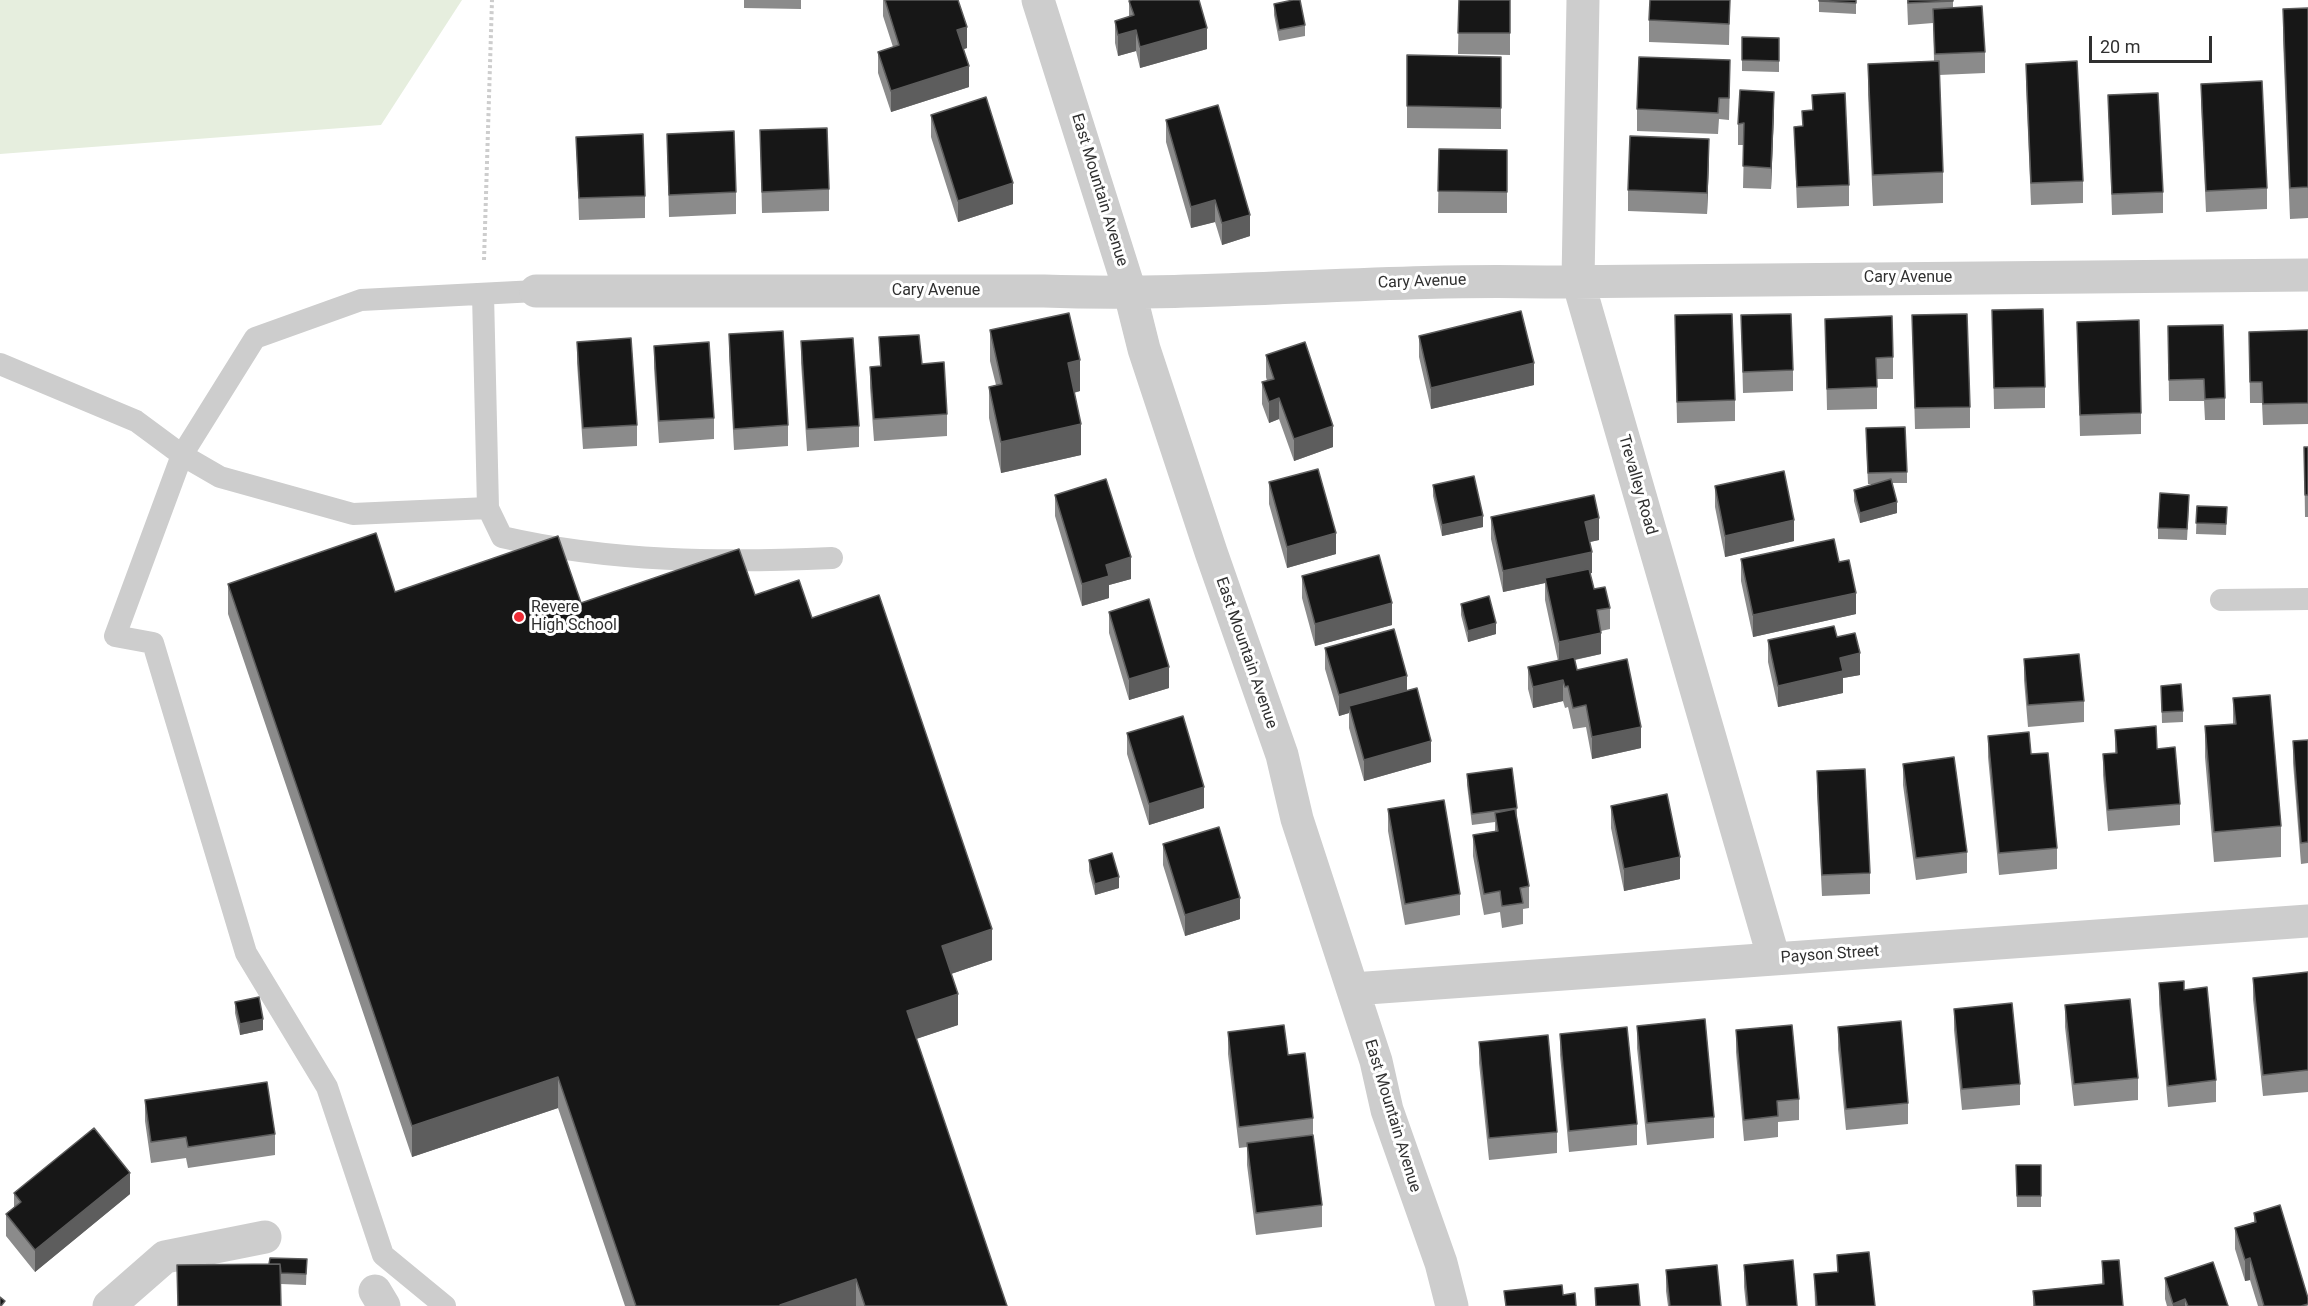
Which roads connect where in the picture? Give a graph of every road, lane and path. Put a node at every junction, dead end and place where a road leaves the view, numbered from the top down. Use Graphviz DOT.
graph roads {
  1 [pos="492,0"];
  2 [pos="1038,0"];
  3 [pos="1583,0"];
  4 [pos="2308,275"];
  5 [pos="1578,281"];
  6 [pos="536,291"];
  7 [pos="1130,293"];
  8 [pos="483,294"];
  9 [pos="0,364"];
  10 [pos="182,455"];
  11 [pos="488,508"];
  12 [pos="832,558"];
  13 [pos="2308,599"];
  14 [pos="2221,600"];
  15 [pos="2308,921"];
  16 [pos="1774,959"];
  17 [pos="1353,989"];
  18 [pos="265,1237"];
  19 [pos="109,1306"];
  20 [pos="445,1306"];
  21 [pos="1452,1306"];
  1 -- 8 [label="path"];
  2 -- 7 [label="street, East Mountain Avenue"];
  3 -- 5 [label="street, Trevalley Road"];
  4 -- 5 [label="street, Cary Avenue"];
  5 -- 7 [label="street, Cary Avenue"];
  5 -- 16 [label="street, Trevalley Road"];
  6 -- 7 [label="street, Cary Avenue"];
  6 -- 8 [label="lane"];
  7 -- 17 [label="street, East Mountain Avenue"];
  8 -- 10 [label="lane"];
  8 -- 11 [label="lane"];
  9 -- 10 [label="lane"];
  10 -- 11 [label="lane"];
  10 -- 20 [label="lane"];
  11 -- 12 [label="lane"];
  13 -- 14 [label="lane"];
  15 -- 16 [label="street, Payson Street"];
  16 -- 17 [label="street, Payson Street"];
  17 -- 21 [label="street, East Mountain Avenue"];
  18 -- 19 [label="street"];
}
